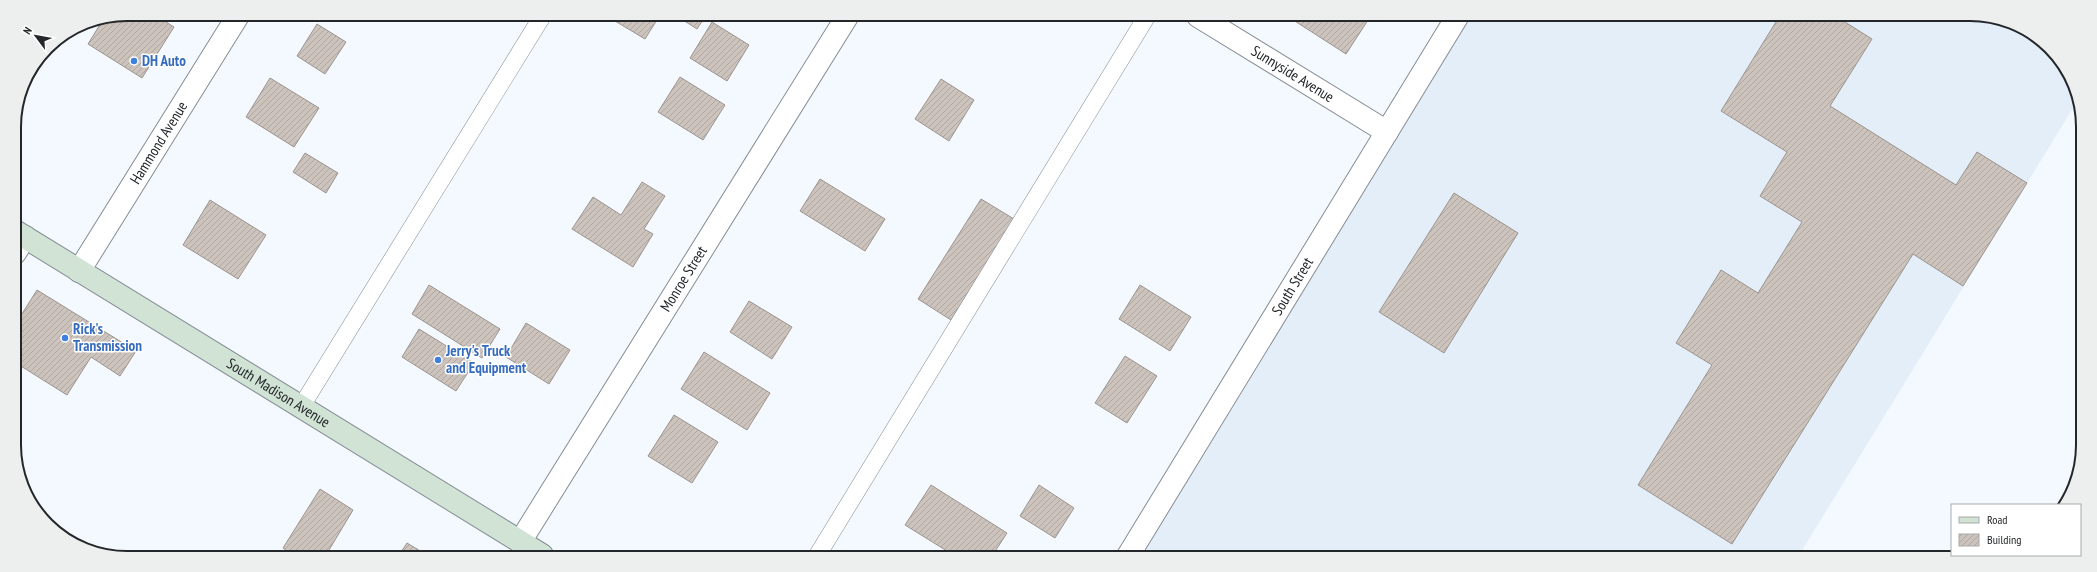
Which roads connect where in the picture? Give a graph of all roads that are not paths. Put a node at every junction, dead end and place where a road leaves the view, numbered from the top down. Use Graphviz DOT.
graph roads {
  1 [pos="235,21"];
  2 [pos="539,21"];
  3 [pos="845,21"];
  4 [pos="1144,21"];
  5 [pos="1206,21"];
  6 [pos="1455,21"];
  7 [pos="1387,132"];
  8 [pos="21,242"];
  9 [pos="79,271"];
  10 [pos="301,407"];
  11 [pos="520,542"];
  12 [pos="535,551"];
  13 [pos="820,551"];
  14 [pos="1131,551"];
  1 -- 9 [label="street, Hammond Avenue"];
  2 -- 10 [label="lane"];
  3 -- 11 [label="street, Monroe Street"];
  4 -- 13 [label="lane"];
  5 -- 7 [label="street, Sunnyside Avenue"];
  6 -- 7 [label="street, South Street"];
  7 -- 14 [label="street, South Street"];
  8 -- 9 [label="main road, South Madison Avenue"];
  9 -- 10 [label="main road, South Madison Avenue"];
  10 -- 11 [label="main road, South Madison Avenue"];
  11 -- 12 [label="main road, South Madison Avenue"];
}
